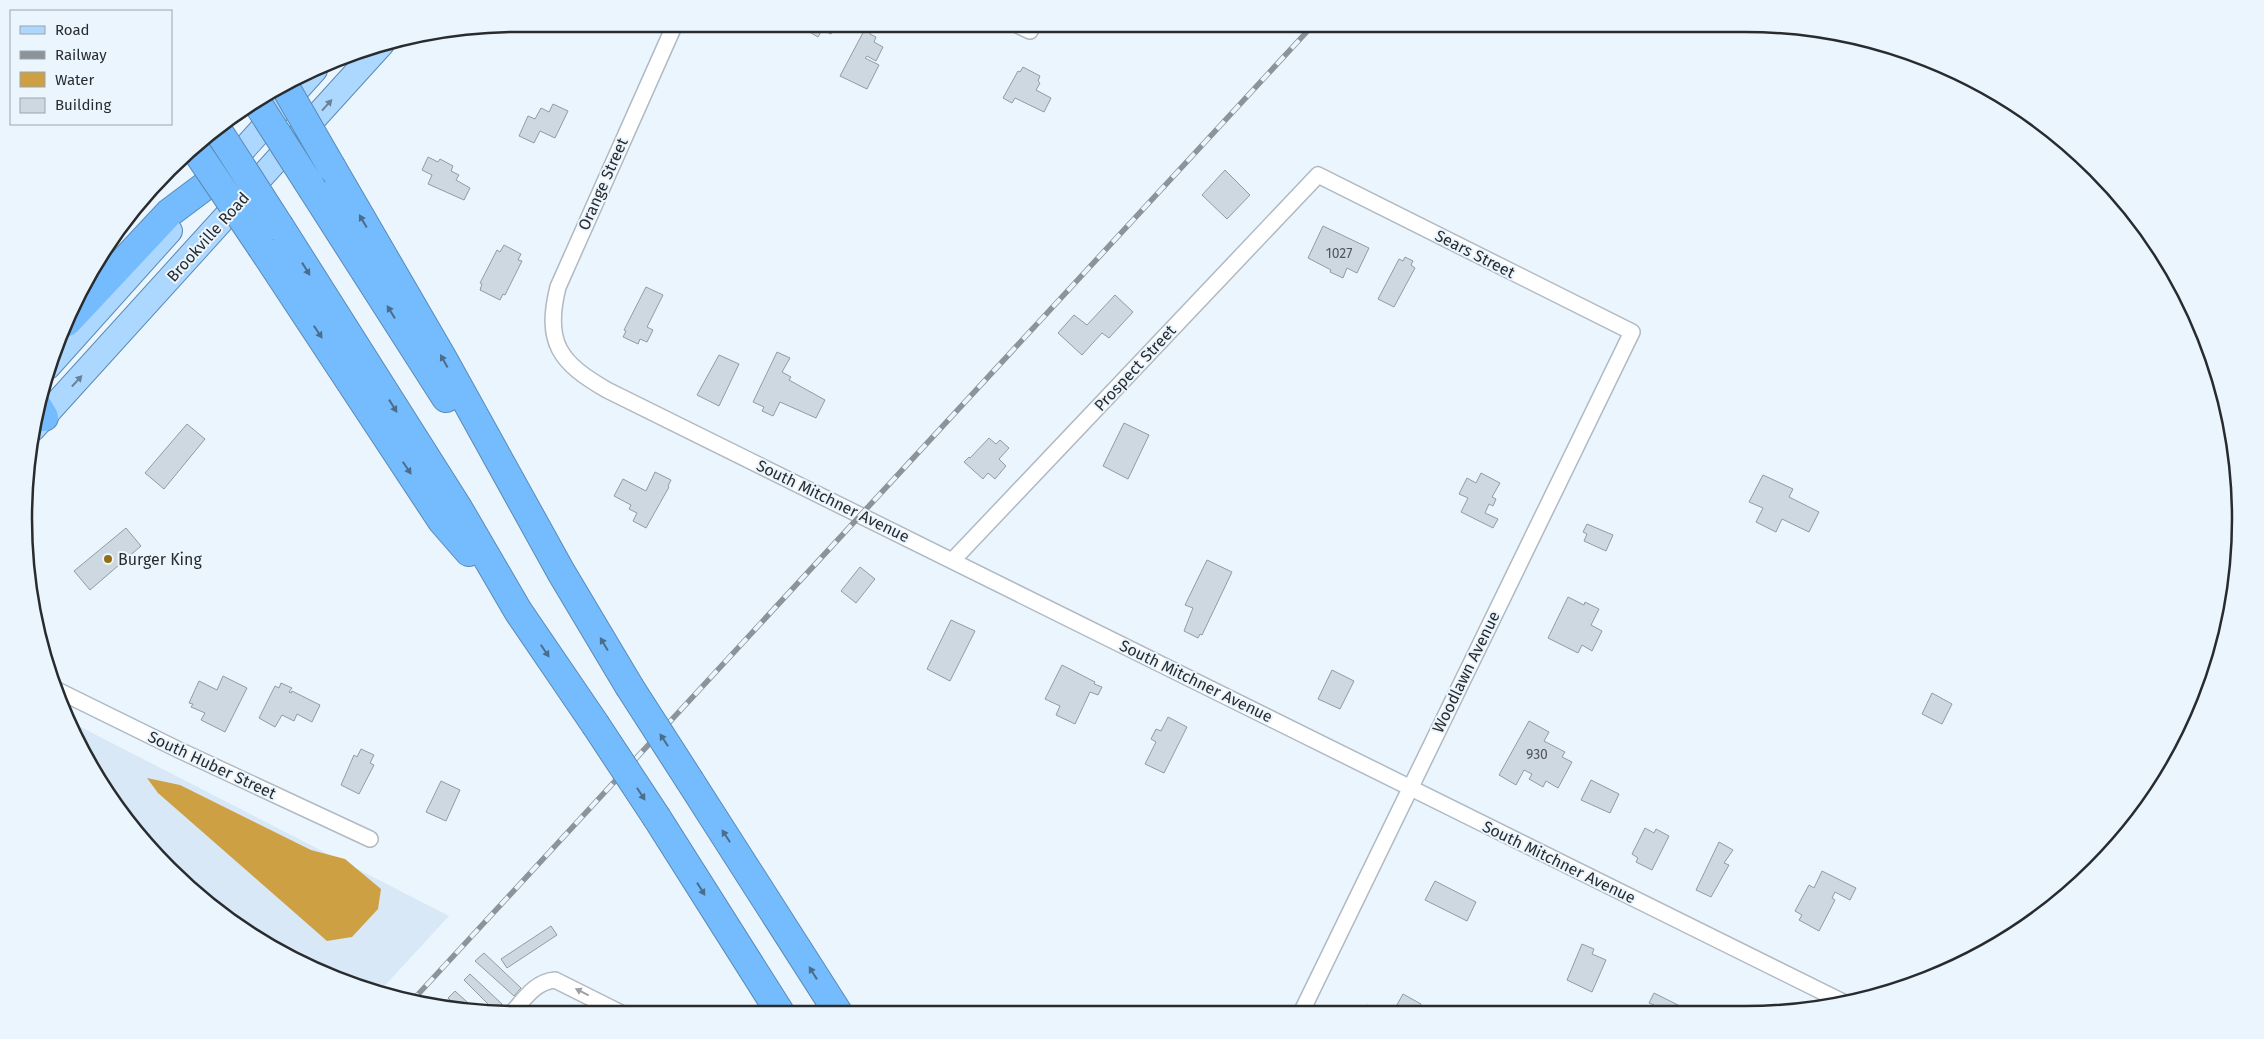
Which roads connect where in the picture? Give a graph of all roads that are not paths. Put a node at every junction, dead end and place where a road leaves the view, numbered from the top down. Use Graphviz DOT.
graph roads {
  1 [pos="671,32"];
  2 [pos="371,55"];
  3 [pos="304,83"];
  4 [pos="288,92"];
  5 [pos="260,108"];
  6 [pos="221,135"];
  7 [pos="198,153"];
  8 [pos="222,174"];
  9 [pos="1318,175"];
  10 [pos="82,306"];
  11 [pos="1632,332"];
  12 [pos="559,349"];
  13 [pos="63,350"];
  14 [pos="45,409"];
  15 [pos="953,560"];
  16 [pos="561,572"];
  17 [pos="518,611"];
  18 [pos="65,694"];
  19 [pos="1409,787"];
  20 [pos="370,839"];
  21 [pos="1835,998"];
  22 [pos="518,1006"];
  23 [pos="607,1006"];
  24 [pos="776,1006"];
  25 [pos="834,1006"];
  26 [pos="1304,1006"];
  1 -- 12 [label="street, Orange Street"];
  14 -- 2 [label="main road, Brookville Road, one-way"];
  3 -- 8 [label="main road, Brookville Road"];
  16 -- 4 [label="highway, one-way, bridge"];
  16 -- 5 [label="highway, one-way, bridge"];
  6 -- 17 [label="highway, one-way, bridge"];
  7 -- 17 [label="highway, one-way, bridge"];
  8 -- 10 [label="highway"];
  8 -- 13 [label="main road, Brookville Road"];
  9 -- 11 [label="street, Sears Street"];
  9 -- 15 [label="street, Prospect Street"];
  11 -- 19 [label="street, Woodlawn Avenue"];
  12 -- 15 [label="street, South Mitchner Avenue"];
  15 -- 19 [label="street, South Mitchner Avenue"];
  25 -- 16 [label="highway, one-way, bridge"];
  17 -- 24 [label="highway, one-way, bridge"];
  18 -- 20 [label="street, South Huber Street"];
  19 -- 21 [label="street, South Mitchner Avenue"];
  19 -- 26 [label="street, Woodlawn Avenue"];
  23 -- 22 [label="street, one-way"];
}
